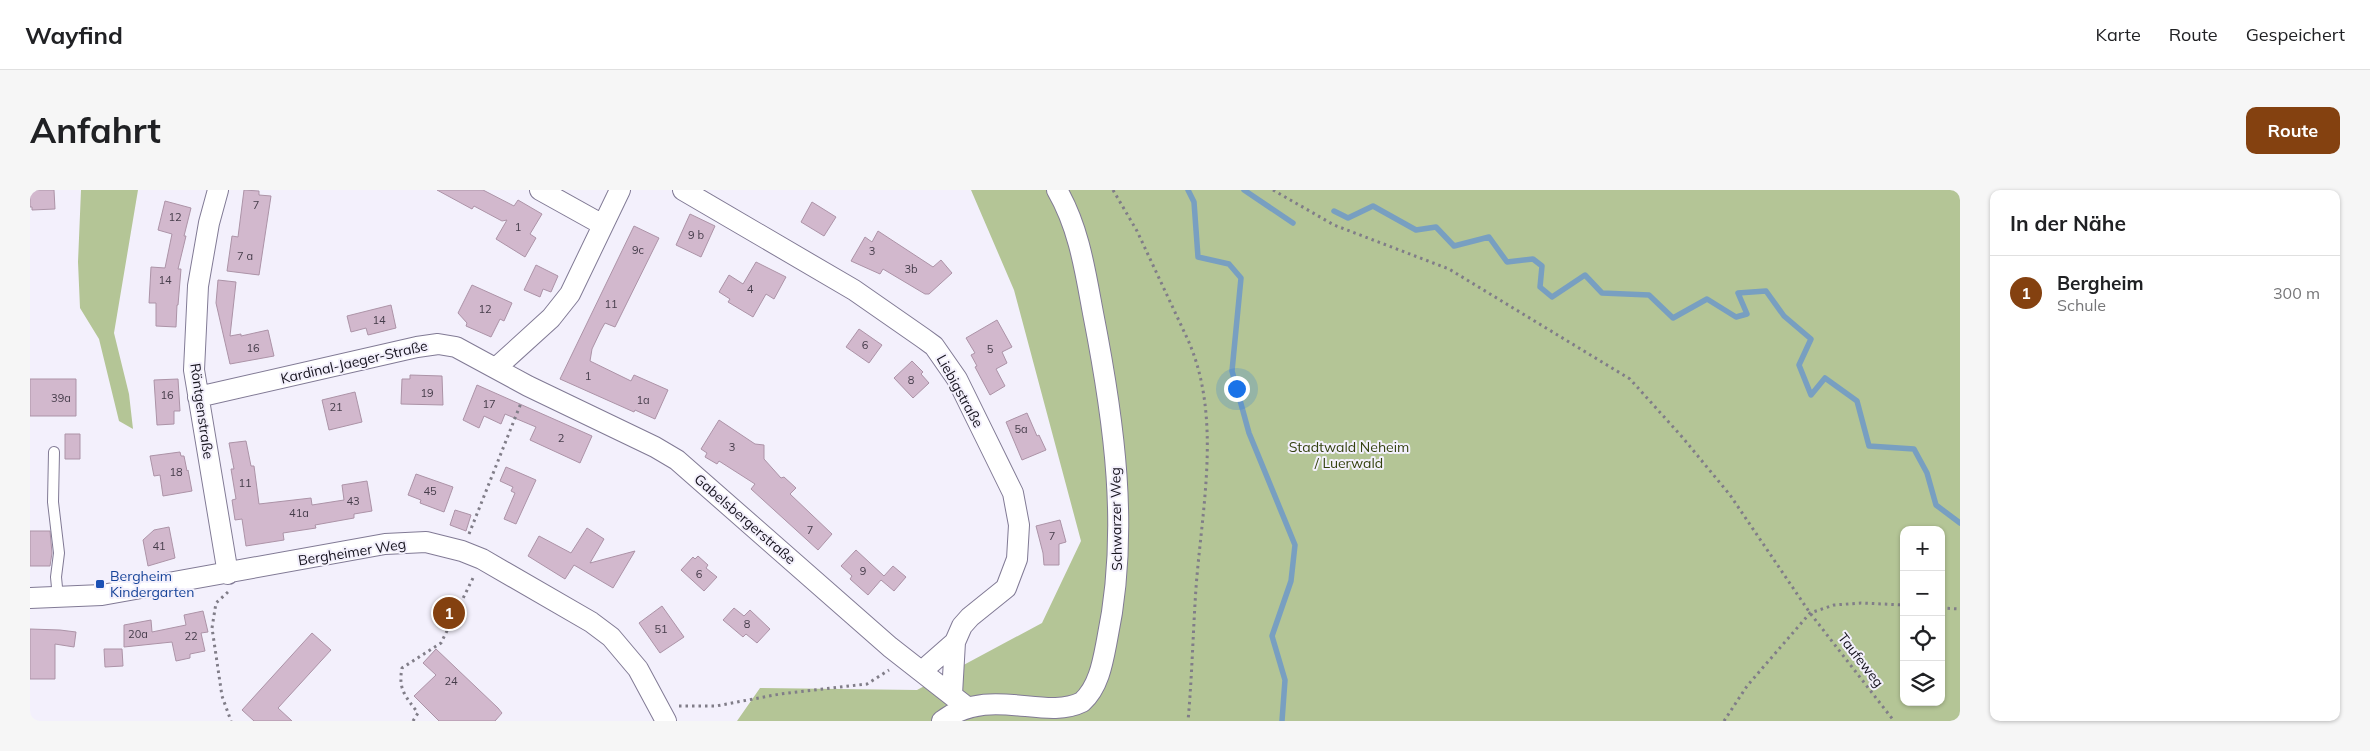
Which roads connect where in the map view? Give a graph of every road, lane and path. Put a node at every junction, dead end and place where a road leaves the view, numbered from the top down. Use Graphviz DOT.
graph roads {
  1 [pos="218,190"];
  2 [pos="540,190"];
  3 [pos="620,190"];
  4 [pos="683,190"];
  5 [pos="1057,190"];
  6 [pos="1113,190"];
  7 [pos="1273,190"];
  8 [pos="603,225"];
  9 [pos="496,368"];
  10 [pos="524,395"];
  11 [pos="198,397"];
  12 [pos="54,452"];
  13 [pos="462,551"];
  14 [pos="482,559"];
  15 [pos="251,569"];
  16 [pos="228,574"];
  17 [pos="30,598"];
  18 [pos="58,598"];
  19 [pos="1900,606"];
  20 [pos="1945,608"];
  21 [pos="1960,609"];
  22 [pos="1810,613"];
  23 [pos="955,642"];
  24 [pos="894,666"];
  25 [pos="922,671"];
  26 [pos="952,694"];
  27 [pos="968,708"];
  28 [pos="663,713"];
  29 [pos="231,721"];
  30 [pos="413,721"];
  31 [pos="942,721"];
  32 [pos="1188,721"];
  33 [pos="1724,721"];
  34 [pos="1894,721"];
  1 -- 11 [label="street, Röntgenstraße"];
  2 -- 8 [label="street"];
  3 -- 8 [label="street"];
  4 -- 23 [label="street, Liebigstraße"];
  5 -- 27 [label="street, Schwarzer Weg"];
  6 -- 32 [label="path"];
  7 -- 22 [label="path, Taufeweg"];
  8 -- 9 [label="street"];
  9 -- 11 [label="street, Kardinal-Jaeger-Straße"];
  9 -- 25 [label="street, Gabelsbergerstraße"];
  10 -- 13 [label="path"];
  11 -- 16 [label="street, Röntgenstraße"];
  12 -- 18 [label="lane"];
  13 -- 14 [label="street, Bergheimer Weg"];
  13 -- 15 [label="street, Bergheimer Weg"];
  14 -- 28 [label="street, Bergheimer Weg"];
  14 -- 30 [label="path"];
  15 -- 16 [label="street, Bergheimer Weg"];
  15 -- 29 [label="path"];
  16 -- 18 [label="street, Bergheimer Weg"];
  17 -- 18 [label="street, Bergheimer Weg"];
  19 -- 22 [label="path"];
  20 -- 21 [label="path"];
  22 -- 33 [label="path"];
  22 -- 34 [label="path, Taufeweg"];
  23 -- 25 [label="street, Liebigstraße"];
  23 -- 26 [label="street, Liebigstraße"];
  24 -- 28 [label="path"];
  25 -- 26 [label="street, Gabelsbergerstraße"];
  26 -- 27 [label="street, Gabelsbergerstraße"];
  27 -- 31 [label="street, Schwarzer Weg"];
}
